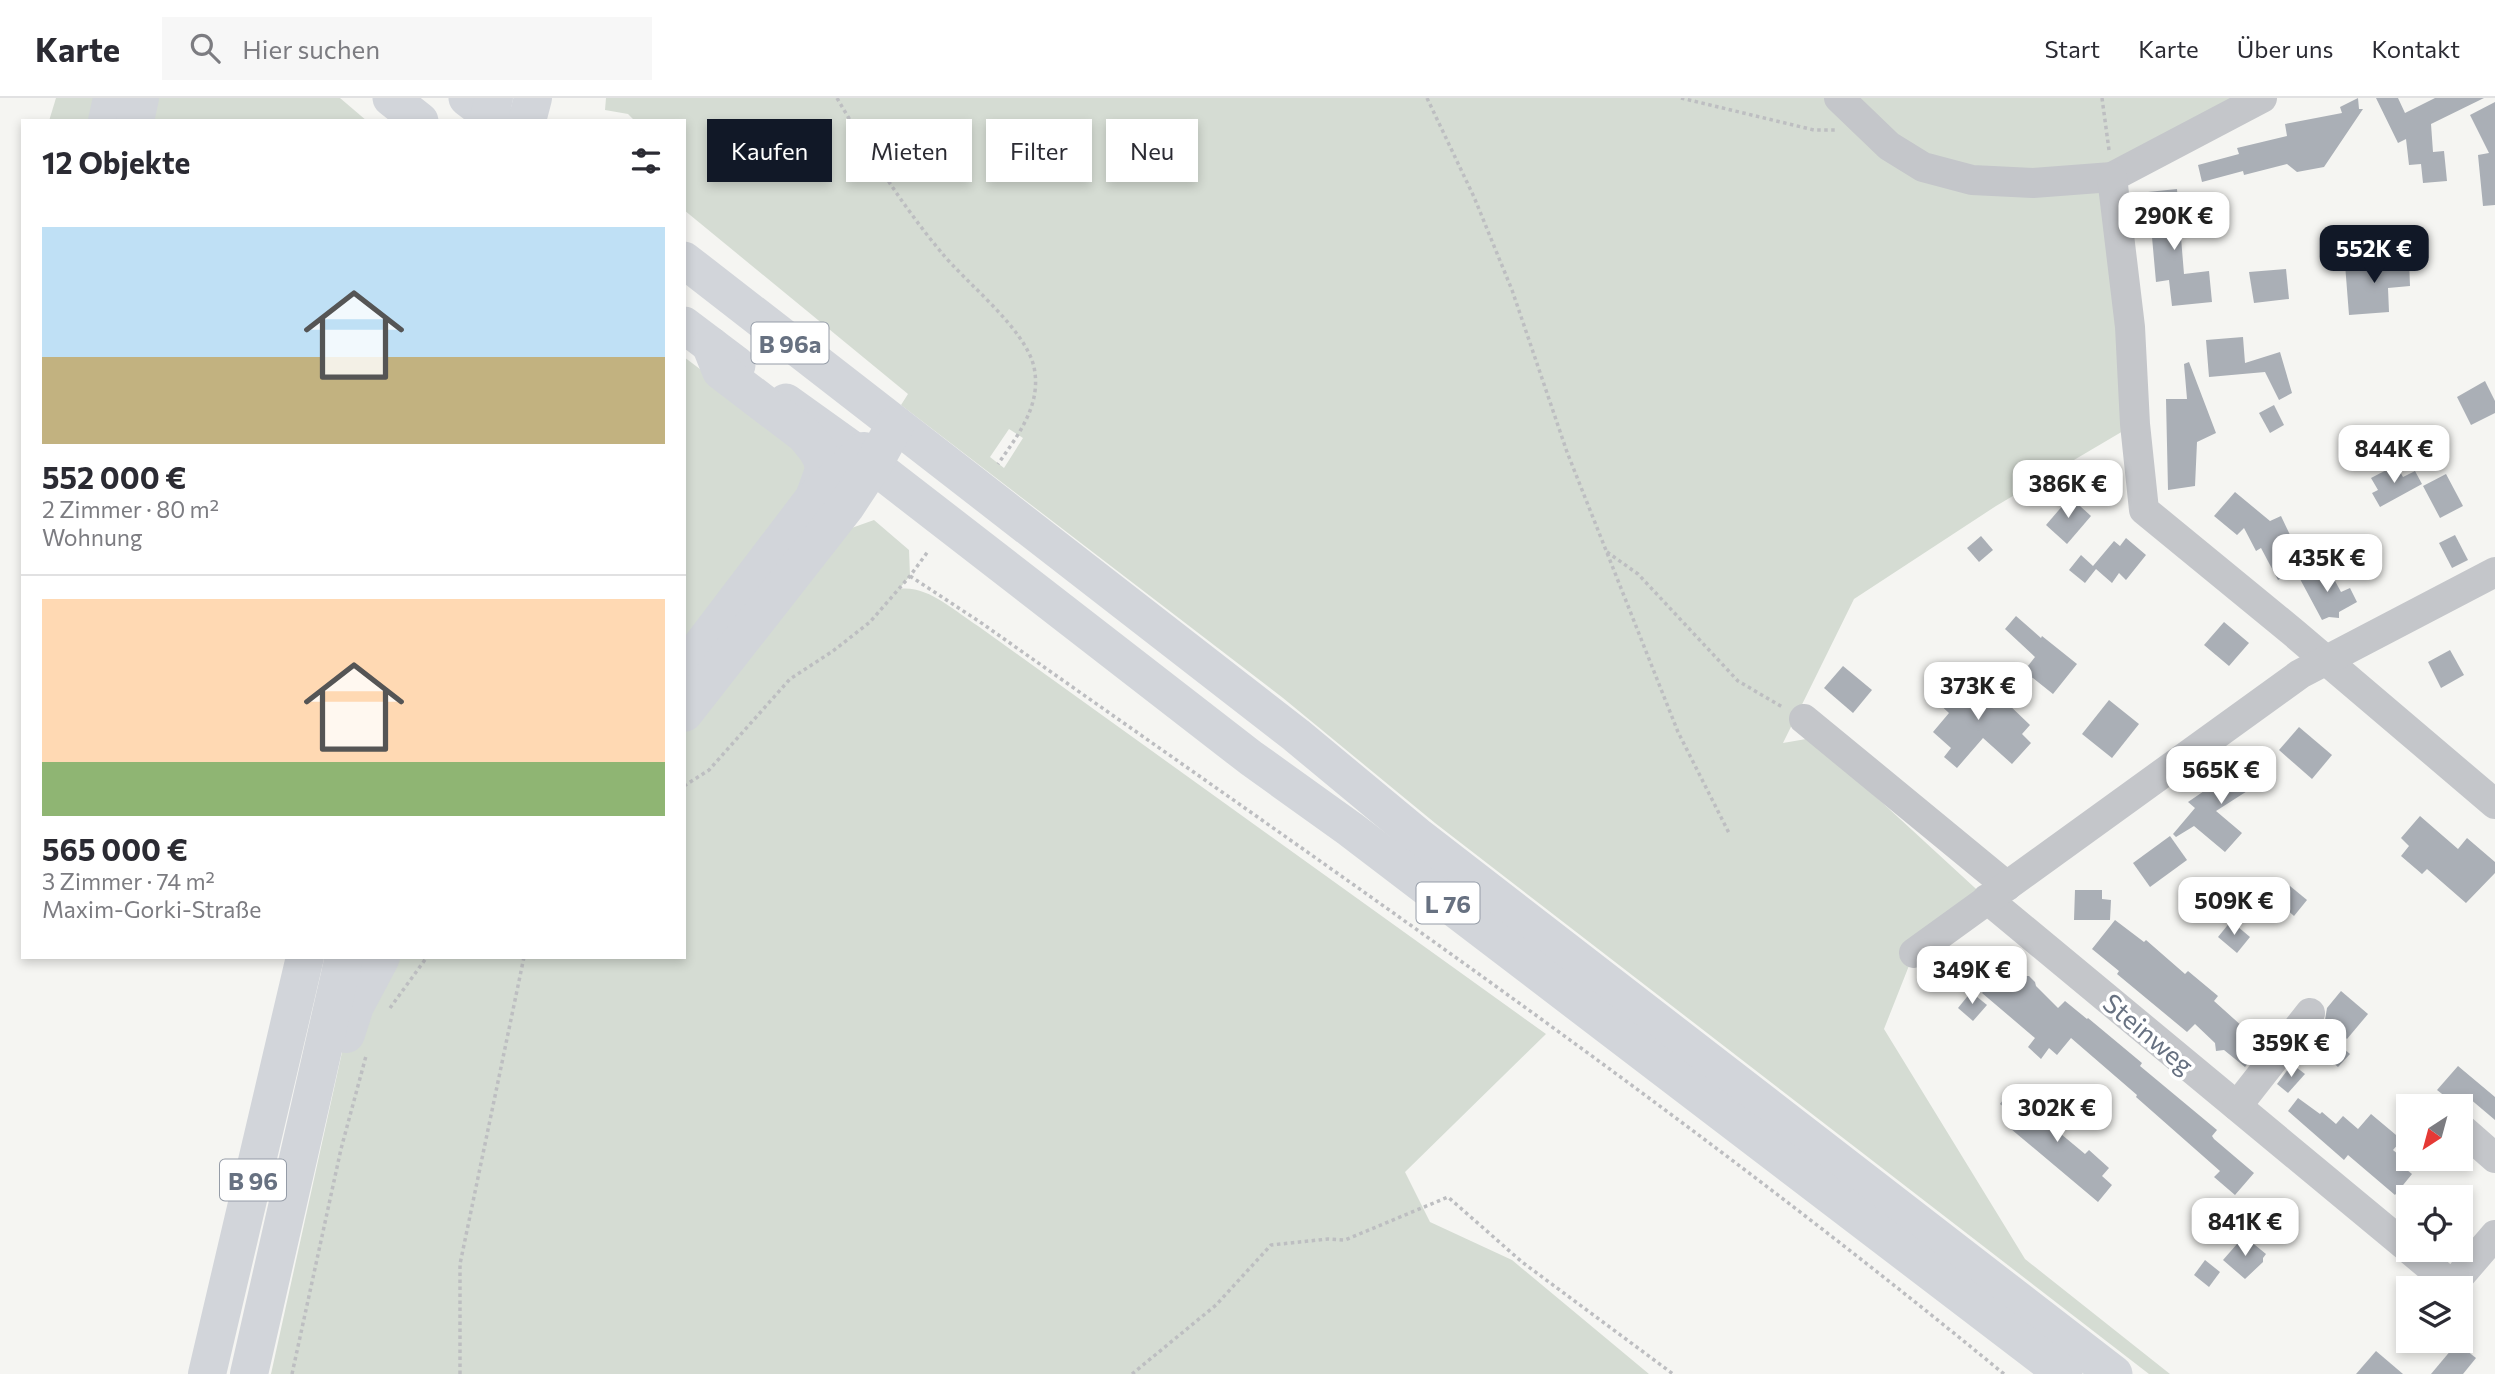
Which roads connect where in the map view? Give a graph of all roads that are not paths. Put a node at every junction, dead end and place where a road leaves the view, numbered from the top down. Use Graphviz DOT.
graph roads {
  1 [pos="112,98"];
  2 [pos="140,98"];
  3 [pos="467,98"];
  4 [pos="494,98"];
  5 [pos="533,98"];
  6 [pos="2262,98"];
  7 [pos="1848,108"];
  8 [pos="107,119"];
  9 [pos="135,119"];
  10 [pos="489,119"];
  11 [pos="495,119"];
  12 [pos="528,119"];
  13 [pos="2112,177"];
  14 [pos="686,262"];
  15 [pos="698,335"];
  16 [pos="895,425"];
  17 [pos="867,460"];
  18 [pos="814,498"];
  19 [pos="2495,572"];
  20 [pos="2325,661"];
  21 [pos="686,666"];
  22 [pos="686,710"];
  23 [pos="1804,719"];
  24 [pos="2495,804"];
  25 [pos="1997,893"];
  26 [pos="1914,953"];
  27 [pos="344,959"];
  28 [pos="380,959"];
  29 [pos="298,967"];
  30 [pos="2310,1013"];
  31 [pos="2237,1107"];
  32 [pos="2473,1139"];
  33 [pos="2495,1158"];
  34 [pos="291,1195"];
  35 [pos="2495,1235"];
  36 [pos="2396,1238"];
  37 [pos="2473,1261"];
  38 [pos="2425,1262"];
  39 [pos="2472,1262"];
  40 [pos="207,1374"];
  41 [pos="250,1374"];
  42 [pos="2064,1374"];
  43 [pos="2115,1374"];
  1 -- 8 [label="highway"];
  2 -- 9 [label="highway"];
  3 -- 11 [label="main road"];
  4 -- 10 [label="highway"];
  5 -- 12 [label="highway"];
  6 -- 13 [label="street"];
  7 -- 13 [label="street"];
  13 -- 20 [label="street"];
  14 -- 16 [label="main road, B 96a"];
  15 -- 17 [label="main road"];
  15 -- 18 [label="highway"];
  16 -- 17 [label="highway"];
  16 -- 43 [label="main road, L 76"];
  17 -- 18 [label="highway"];
  17 -- 22 [label="highway"];
  17 -- 42 [label="main road, L 76"];
  18 -- 21 [label="highway"];
  19 -- 20 [label="street"];
  20 -- 24 [label="street"];
  20 -- 25 [label="street"];
  23 -- 25 [label="street, Steinweg"];
  25 -- 26 [label="street"];
  25 -- 31 [label="street, Steinweg"];
  27 -- 34 [label="highway, B 96"];
  28 -- 34 [label="highway"];
  29 -- 40 [label="highway, B 96"];
  30 -- 31 [label="street"];
  31 -- 36 [label="street, Steinweg"];
  32 -- 33 [label="street"];
  34 -- 41 [label="highway, B 96"];
  35 -- 37 [label="street, Steinweg"];
  38 -- 39 [label="street, Steinweg"];
}
